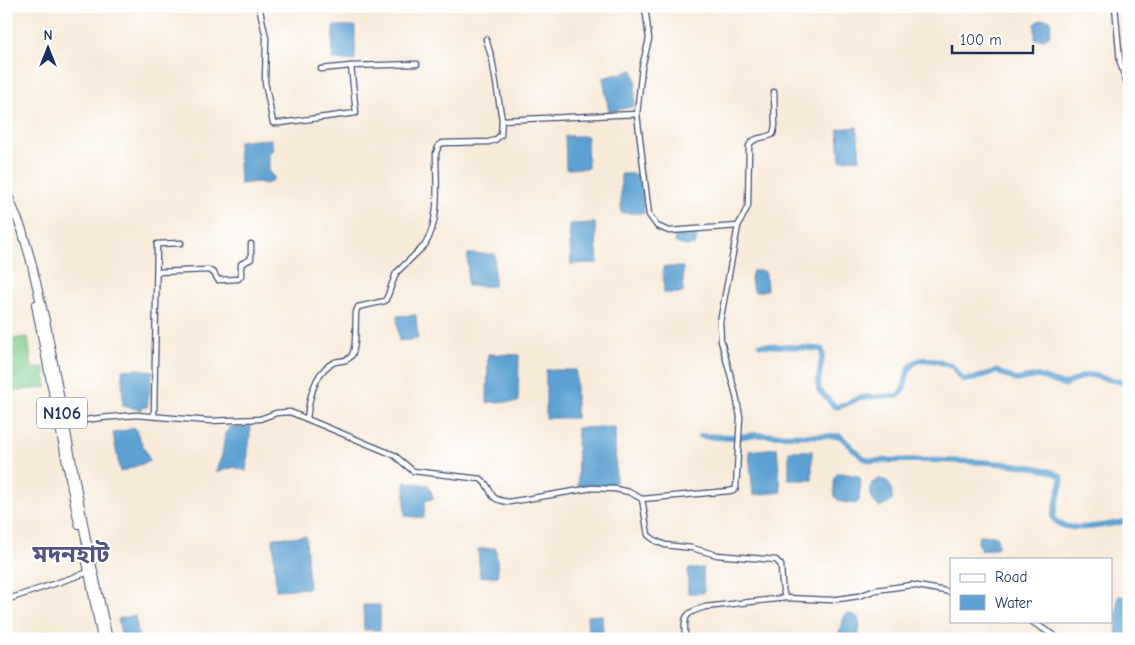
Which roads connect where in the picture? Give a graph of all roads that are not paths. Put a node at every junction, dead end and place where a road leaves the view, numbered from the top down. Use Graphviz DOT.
graph roads {
  1 [pos="258,6"];
  2 [pos="645,6"];
  3 [pos="1114,6"];
  4 [pos="486,38"];
  5 [pos="418,64"];
  6 [pos="351,66"];
  7 [pos="321,69"];
  8 [pos="1129,91"];
  9 [pos="774,92"];
  10 [pos="636,114"];
  11 [pos="502,120"];
  12 [pos="6,191"];
  13 [pos="6,203"];
  14 [pos="738,226"];
  15 [pos="180,243"];
  16 [pos="251,244"];
  17 [pos="157,272"];
  18 [pos="154,416"];
  19 [pos="308,419"];
  20 [pos="64,423"];
  21 [pos="642,499"];
  22 [pos="89,572"];
  23 [pos="950,592"];
  24 [pos="6,598"];
  25 [pos="785,598"];
  26 [pos="1033,622"];
  27 [pos="685,637"];
  28 [pos="102,639"];
  29 [pos="108,639"];
  30 [pos="1059,639"];
  1 -- 6 [label="street"];
  2 -- 10 [label="street"];
  3 -- 8 [label="street"];
  4 -- 11 [label="street"];
  5 -- 6 [label="street"];
  6 -- 7 [label="street"];
  9 -- 14 [label="street"];
  10 -- 11 [label="street"];
  10 -- 14 [label="street"];
  11 -- 19 [label="street"];
  12 -- 20 [label="highway, N106"];
  13 -- 22 [label="highway, N106"];
  14 -- 21 [label="street"];
  15 -- 17 [label="street"];
  16 -- 17 [label="street"];
  17 -- 18 [label="street"];
  18 -- 19 [label="street"];
  18 -- 20 [label="street"];
  19 -- 21 [label="street"];
  20 -- 29 [label="highway, N106"];
  21 -- 25 [label="street"];
  22 -- 24 [label="street"];
  22 -- 28 [label="highway, N106"];
  23 -- 25 [label="street"];
  25 -- 27 [label="street"];
  26 -- 30 [label="street"];
}
